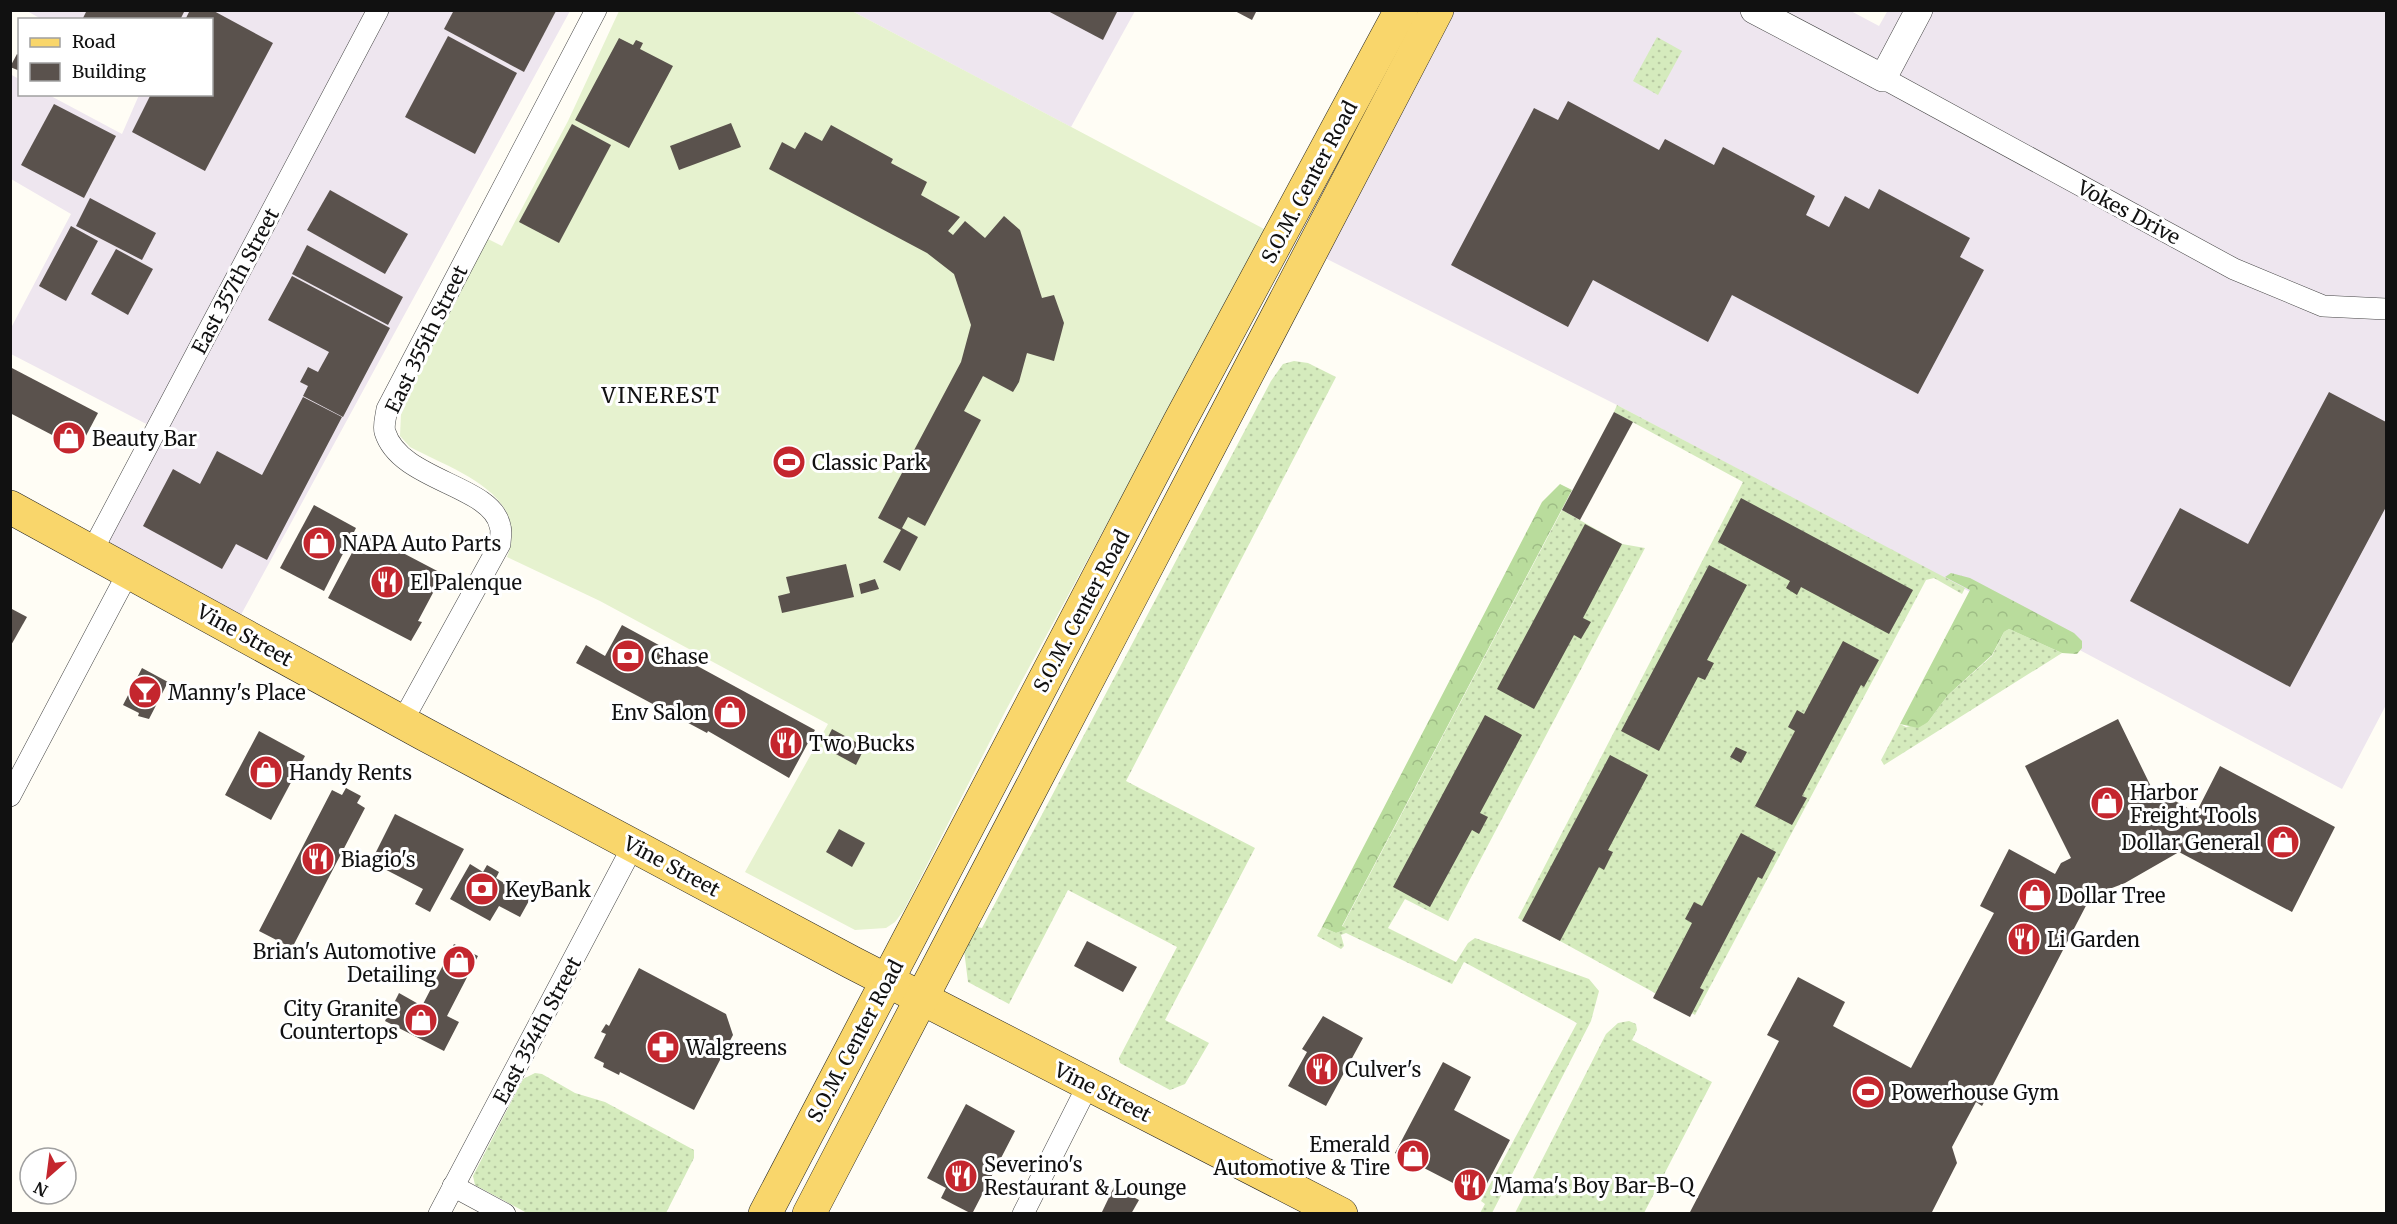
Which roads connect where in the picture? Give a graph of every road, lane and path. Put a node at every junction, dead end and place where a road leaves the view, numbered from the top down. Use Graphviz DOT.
graph roads {
  1 [pos="378,10"];
  2 [pos="596,10"];
  3 [pos="1401,10"];
  4 [pos="1437,10"];
  5 [pos="1754,10"];
  6 [pos="1918,10"];
  7 [pos="1883,78"];
  8 [pos="2386,309"];
  9 [pos="10,507"];
  10 [pos="92,551"];
  11 [pos="129,571"];
  12 [pos="402,722"];
  13 [pos="10,796"];
  14 [pos="633,846"];
  15 [pos="887,980"];
  16 [pos="920,997"];
  17 [pos="1088,1085"];
  18 [pos="453,1186"];
  19 [pos="1325,1210"];
  20 [pos="439,1214"];
  21 [pos="505,1214"];
  22 [pos="765,1214"];
  23 [pos="809,1214"];
  24 [pos="1023,1214"];
  1 -- 10 [label="street, East 357th Street"];
  2 -- 12 [label="street, East 355th Street"];
  3 -- 15 [label="main road, S.O.M. Center Road"];
  4 -- 16 [label="main road, S.O.M. Center Road"];
  5 -- 7 [label="street"];
  6 -- 7 [label="street"];
  7 -- 8 [label="street, Vokes Drive"];
  9 -- 10 [label="main road, Vine Street"];
  10 -- 11 [label="main road, Vine Street"];
  11 -- 12 [label="main road, Vine Street"];
  11 -- 13 [label="street"];
  12 -- 14 [label="main road, Vine Street"];
  14 -- 15 [label="main road, Vine Street"];
  14 -- 18 [label="street, East 354th Street"];
  15 -- 16 [label="main road, Vine Street"];
  15 -- 22 [label="main road, S.O.M. Center Road"];
  16 -- 17 [label="main road, Vine Street"];
  16 -- 23 [label="main road, S.O.M. Center Road"];
  17 -- 19 [label="main road, Vine Street"];
  17 -- 24 [label="street"];
  18 -- 20 [label="street, East 354th Street"];
  18 -- 21 [label="street"];
}
